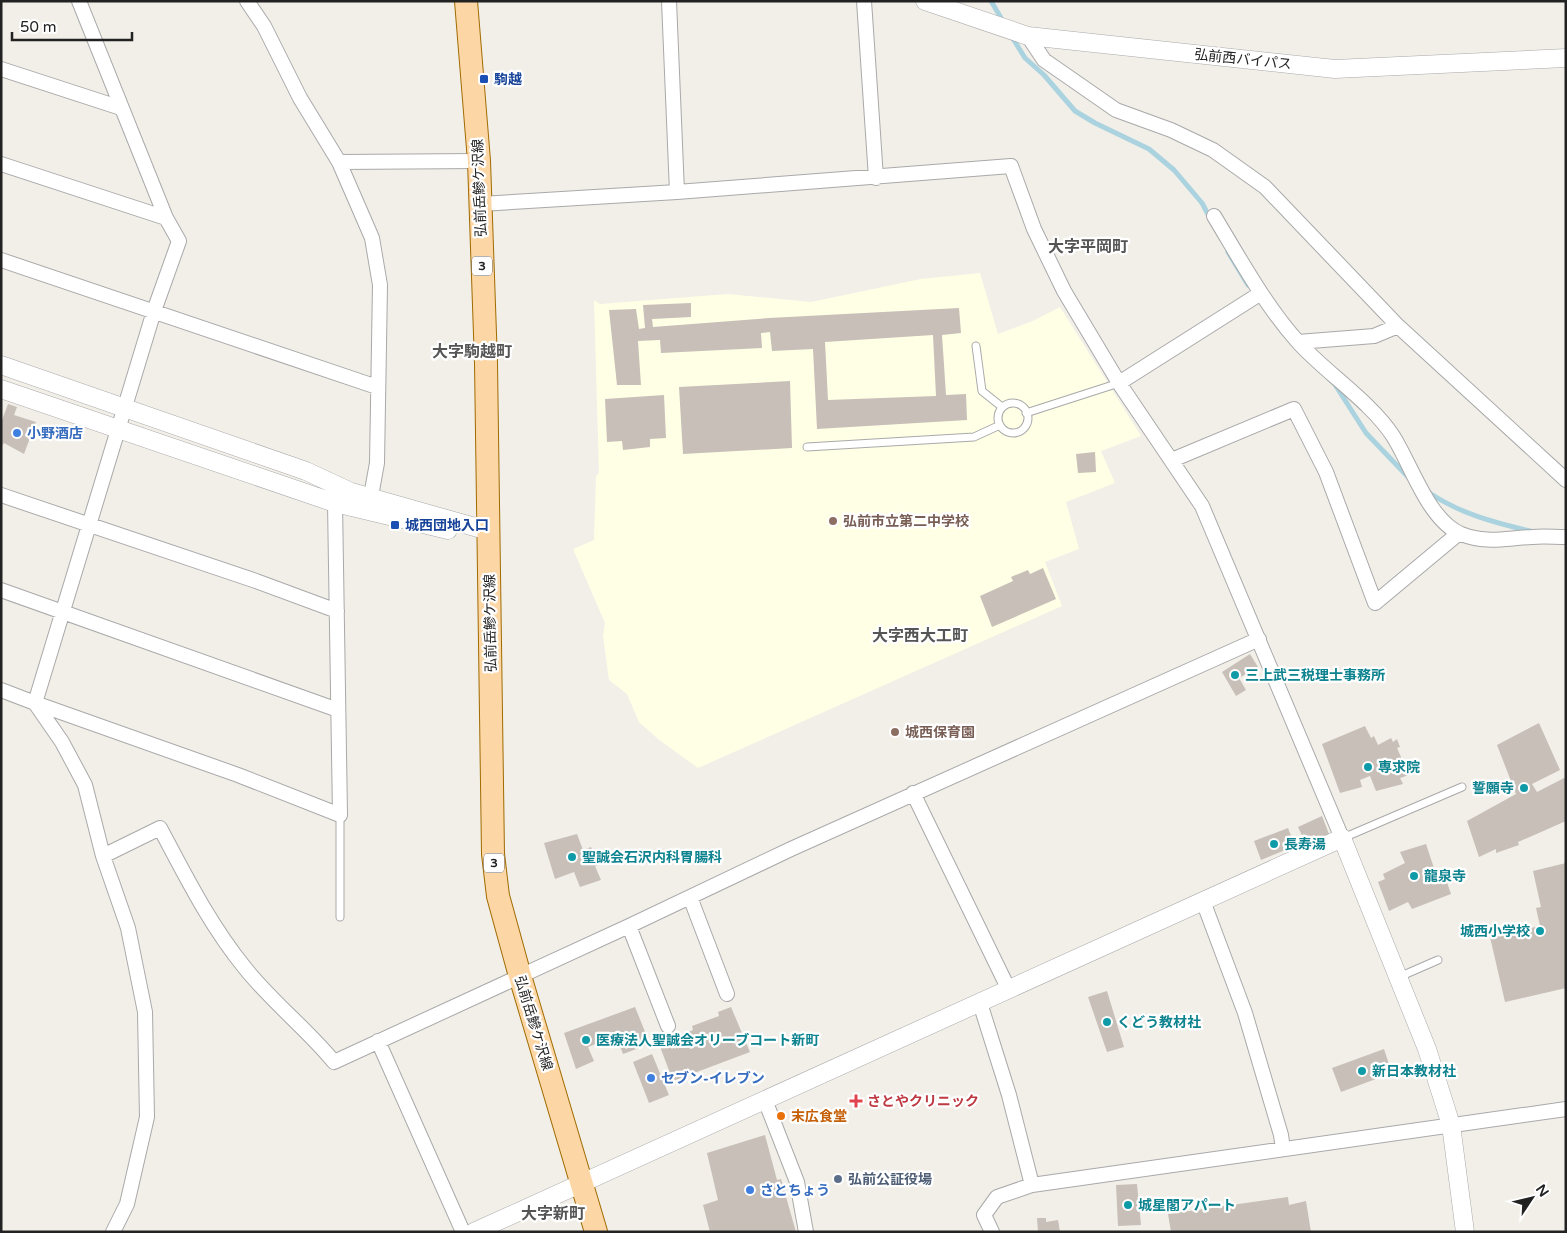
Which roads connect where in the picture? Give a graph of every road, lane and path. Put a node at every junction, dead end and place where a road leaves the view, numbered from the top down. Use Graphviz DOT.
graph roads {
  1 [pos="79,1"];
  2 [pos="247,1"];
  3 [pos="466,1"];
  4 [pos="669,1"];
  5 [pos="864,1"];
  6 [pos="925,1"];
  7 [pos="1028,36"];
  8 [pos="1566,58"];
  9 [pos="1,69"];
  10 [pos="121,108"];
  11 [pos="479,161"];
  12 [pos="340,162"];
  13 [pos="1,164"];
  14 [pos="876,178"];
  15 [pos="677,192"];
  16 [pos="480,204"];
  17 [pos="1214,216"];
  18 [pos="166,218"];
  19 [pos="1,260"];
  20 [pos="1261,293"];
  21 [pos="154,311"];
  22 [pos="1398,326"];
  23 [pos="1298,342"];
  24 [pos="976,346"];
  25 [pos="1,365"];
  26 [pos="1119,383"];
  27 [pos="377,386"];
  28 [pos="1,389"];
  29 [pos="125,407"];
  30 [pos="1002,407"];
  31 [pos="1026,413"];
  32 [pos="1000,425"];
  33 [pos="120,429"];
  34 [pos="807,448"];
  35 [pos="1172,460"];
  36 [pos="1563,474"];
  37 [pos="1,494"];
  38 [pos="371,496"];
  39 [pos="335,503"];
  40 [pos="90,526"];
  41 [pos="489,531"];
  42 [pos="1459,533"];
  43 [pos="1566,537"];
  44 [pos="1,590"];
  45 [pos="61,611"];
  46 [pos="337,611"];
  47 [pos="1259,639"];
  48 [pos="1,690"];
  49 [pos="35,702"];
  50 [pos="338,710"];
  51 [pos="1462,787"];
  52 [pos="913,793"];
  53 [pos="340,815"];
  54 [pos="1342,838"];
  55 [pos="103,856"];
  56 [pos="690,897"];
  57 [pos="1203,902"];
  58 [pos="340,917"];
  59 [pos="629,926"];
  60 [pos="1438,960"];
  61 [pos="520,976"];
  62 [pos="1398,977"];
  63 [pos="1009,990"];
  64 [pos="727,994"];
  65 [pos="980,1003"];
  66 [pos="668,1026"];
  67 [pos="378,1042"];
  68 [pos="765,1100"];
  69 [pos="1566,1109"];
  70 [pos="1451,1125"];
  71 [pos="1283,1149"];
  72 [pos="582,1183"];
  73 [pos="1032,1185"];
  74 [pos="485,1229"];
  75 [pos="113,1232"];
  76 [pos="462,1232"];
  77 [pos="596,1232"];
  78 [pos="806,1232"];
  79 [pos="992,1232"];
  80 [pos="1465,1232"];
  1 -- 10 [label="street"];
  2 -- 12 [label="street"];
  3 -- 11 [label="main road, 弘前岳鰺ケ沢線 / 3"];
  4 -- 15 [label="street"];
  5 -- 14 [label="street"];
  6 -- 7 [label="street, 弘前西バイパス"];
  7 -- 8 [label="street, 弘前西バイパス"];
  7 -- 22 [label="street"];
  9 -- 10 [label="street"];
  10 -- 18 [label="street"];
  11 -- 12 [label="street"];
  11 -- 16 [label="main road, 弘前岳鰺ケ沢線 / 3"];
  12 -- 27 [label="street"];
  13 -- 18 [label="street"];
  14 -- 15 [label="street"];
  14 -- 26 [label="street"];
  15 -- 16 [label="street"];
  16 -- 41 [label="main road, 弘前岳鰺ケ沢線 / 3"];
  17 -- 20 [label="street"];
  18 -- 21 [label="street"];
  19 -- 21 [label="street"];
  20 -- 23 [label="street"];
  20 -- 26 [label="street"];
  21 -- 27 [label="street"];
  21 -- 29 [label="street"];
  22 -- 23 [label="street"];
  22 -- 36 [label="street"];
  23 -- 42 [label="street"];
  24 -- 30 [label="lane"];
  25 -- 29 [label="street"];
  26 -- 31 [label="lane"];
  26 -- 35 [label="street"];
  27 -- 38 [label="street"];
  28 -- 33 [label="street"];
  29 -- 33 [label="street"];
  29 -- 38 [label="street"];
  30 -- 31 [label="lane"];
  30 -- 32 [label="lane"];
  31 -- 32 [label="lane"];
  32 -- 34 [label="lane"];
  33 -- 39 [label="street"];
  33 -- 40 [label="street"];
  35 -- 42 [label="street"];
  35 -- 47 [label="street"];
  37 -- 40 [label="street"];
  38 -- 41 [label="street"];
  39 -- 41 [label="street"];
  39 -- 46 [label="street"];
  40 -- 45 [label="street"];
  40 -- 46 [label="street"];
  41 -- 61 [label="main road, 弘前岳鰺ケ沢線 / 3"];
  42 -- 43 [label="street"];
  44 -- 45 [label="street"];
  45 -- 49 [label="street"];
  45 -- 50 [label="street"];
  46 -- 50 [label="street"];
  47 -- 52 [label="street"];
  47 -- 54 [label="street"];
  48 -- 49 [label="street"];
  49 -- 53 [label="street"];
  49 -- 55 [label="street"];
  50 -- 53 [label="street"];
  51 -- 54 [label="lane"];
  52 -- 56 [label="street"];
  52 -- 63 [label="street"];
  53 -- 58 [label="lane"];
  54 -- 57 [label="street"];
  54 -- 62 [label="street"];
  55 -- 67 [label="street"];
  55 -- 75 [label="street"];
  56 -- 59 [label="street"];
  56 -- 64 [label="street"];
  57 -- 63 [label="street"];
  57 -- 71 [label="street"];
  59 -- 61 [label="street"];
  59 -- 66 [label="street"];
  60 -- 62 [label="lane"];
  61 -- 67 [label="street"];
  61 -- 72 [label="main road, 弘前岳鰺ケ沢線 / 3"];
  62 -- 70 [label="street"];
  63 -- 65 [label="street"];
  65 -- 68 [label="street"];
  65 -- 73 [label="street"];
  67 -- 76 [label="street"];
  68 -- 72 [label="street"];
  68 -- 78 [label="street"];
  69 -- 70 [label="street"];
  70 -- 71 [label="street"];
  70 -- 80 [label="street"];
  71 -- 73 [label="street"];
  72 -- 74 [label="street"];
  72 -- 77 [label="main road, 弘前岳鰺ケ沢線 / 3"];
  73 -- 79 [label="street"];
}
